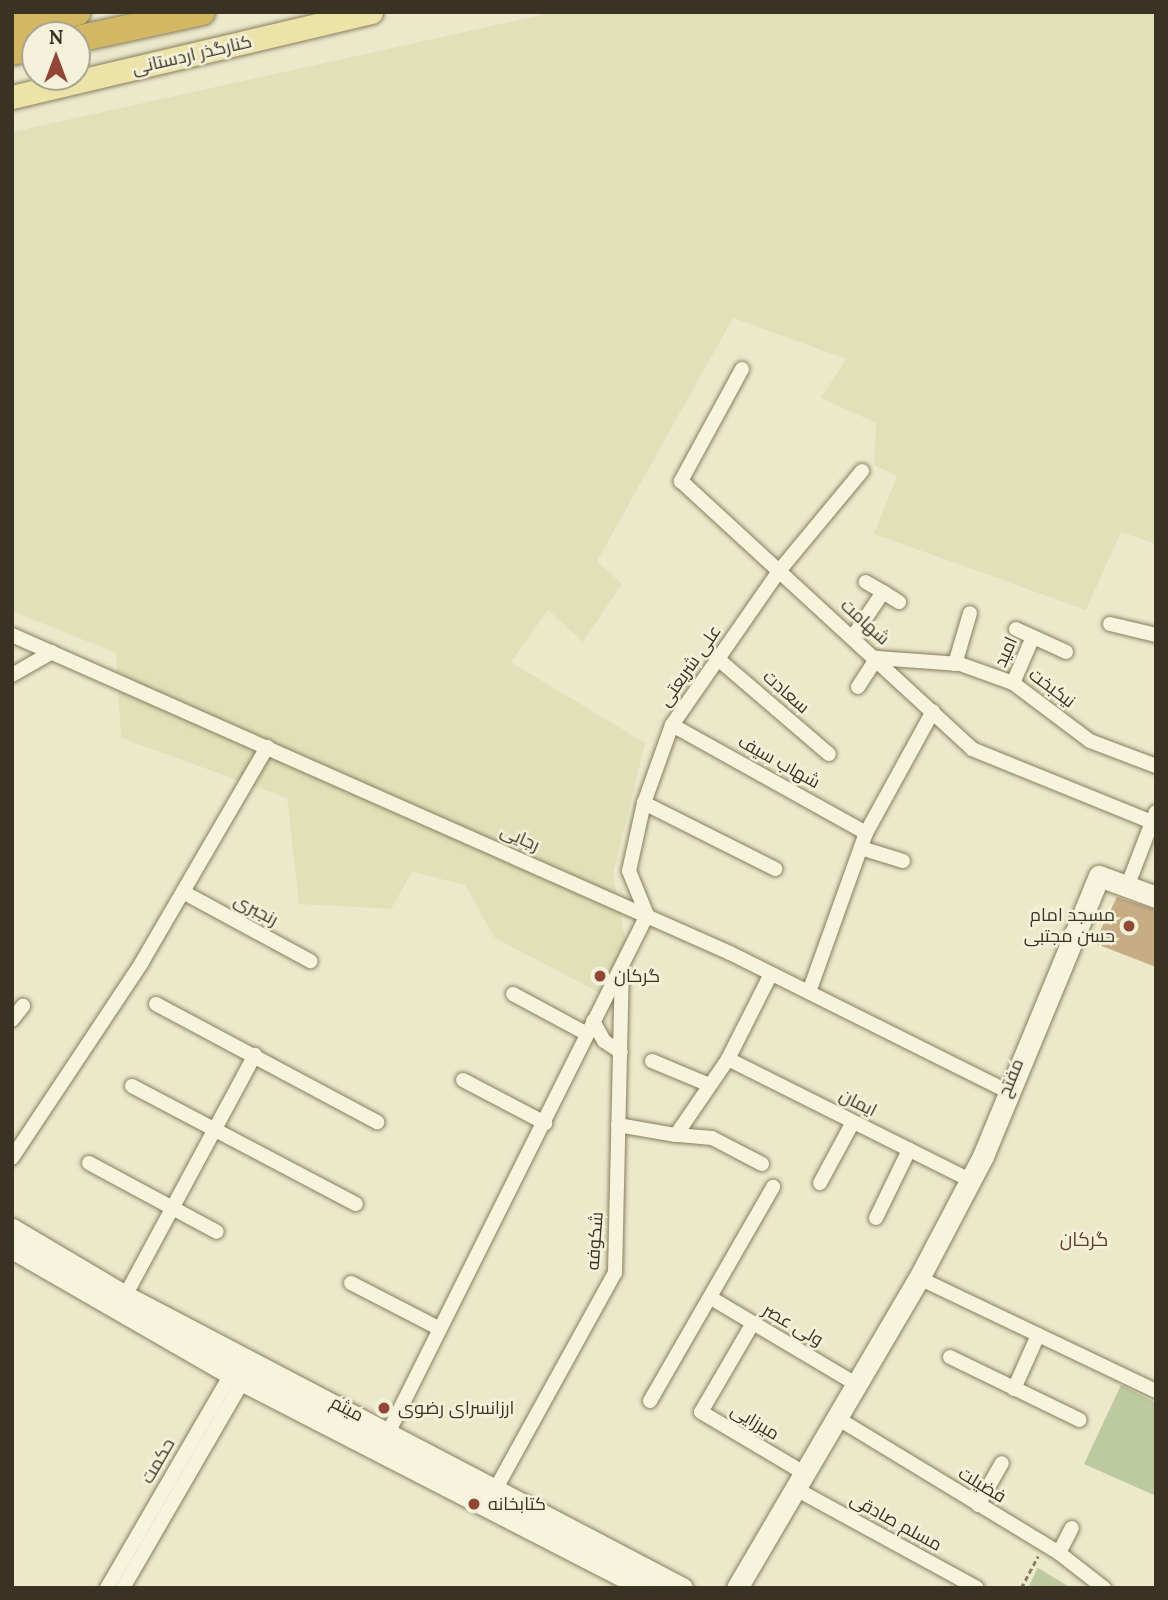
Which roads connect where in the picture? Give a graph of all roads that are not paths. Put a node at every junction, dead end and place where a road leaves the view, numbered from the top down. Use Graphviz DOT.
graph roads {
  1 [pos="78,12"];
  2 [pos="202,12"];
  3 [pos="371,12"];
  4 [pos="12,26"];
  5 [pos="91,36"];
  6 [pos="12,97"];
  7 [pos="742,369"];
  8 [pos="862,471"];
  9 [pos="779,571"];
  10 [pos="866,582"];
  11 [pos="883,592"];
  12 [pos="900,602"];
  13 [pos="970,613"];
  14 [pos="1110,624"];
  15 [pos="1016,629"];
  16 [pos="12,635"];
  17 [pos="1156,635"];
  18 [pos="852,636"];
  19 [pos="1033,637"];
  20 [pos="52,652"];
  21 [pos="1066,652"];
  22 [pos="877,658"];
  23 [pos="718,659"];
  24 [pos="956,664"];
  25 [pos="12,675"];
  26 [pos="1013,683"];
  27 [pos="858,687"];
  28 [pos="933,711"];
  29 [pos="672,725"];
  30 [pos="267,747"];
  31 [pos="829,754"];
  32 [pos="1156,766"];
  33 [pos="644,803"];
  34 [pos="1154,817"];
  35 [pos="864,841"];
  36 [pos="903,861"];
  37 [pos="775,869"];
  38 [pos="1127,887"];
  39 [pos="183,892"];
  40 [pos="1156,897"];
  41 [pos="647,915"];
  42 [pos="310,961"];
  43 [pos="622,966"];
  44 [pos="771,974"];
  45 [pos="808,992"];
  46 [pos="513,994"];
  47 [pos="156,1004"];
  48 [pos="23,1006"];
  49 [pos="12,1020"];
  50 [pos="589,1027"];
  51 [pos="621,1052"];
  52 [pos="255,1055"];
  53 [pos="728,1059"];
  54 [pos="652,1061"];
  55 [pos="463,1080"];
  56 [pos="707,1084"];
  57 [pos="132,1086"];
  58 [pos="1005,1090"];
  59 [pos="377,1122"];
  60 [pos="545,1122"];
  61 [pos="853,1122"];
  62 [pos="618,1125"];
  63 [pos="217,1128"];
  64 [pos="676,1135"];
  65 [pos="909,1150"];
  66 [pos="12,1158"];
  67 [pos="89,1163"];
  68 [pos="762,1164"];
  69 [pos="970,1180"];
  70 [pos="820,1183"];
  71 [pos="773,1188"];
  72 [pos="356,1204"];
  73 [pos="174,1208"];
  74 [pos="876,1218"];
  75 [pos="12,1228"];
  76 [pos="217,1232"];
  77 [pos="12,1248"];
  78 [pos="919,1278"];
  79 [pos="351,1283"];
  80 [pos="125,1296"];
  81 [pos="711,1298"];
  82 [pos="753,1324"];
  83 [pos="440,1329"];
  84 [pos="1038,1335"];
  85 [pos="248,1357"];
  86 [pos="950,1357"];
  87 [pos="237,1378"];
  88 [pos="856,1384"];
  89 [pos="1014,1389"];
  90 [pos="1156,1391"];
  91 [pos="650,1401"];
  92 [pos="837,1418"];
  93 [pos="1080,1420"];
  94 [pos="388,1431"];
  95 [pos="1002,1463"];
  96 [pos="801,1482"];
  97 [pos="495,1490"];
  98 [pos="978,1505"];
  99 [pos="1072,1528"];
  100 [pos="1059,1553"];
  101 [pos="107,1588"];
  102 [pos="123,1588"];
  103 [pos="646,1588"];
  104 [pos="682,1588"];
  105 [pos="737,1588"];
  106 [pos="977,1588"];
  107 [pos="1104,1588"];
  1 -- 4 [label="highway"];
  2 -- 5 [label="highway"];
  3 -- 6 [label="main road, کنارگذر اردستانی"];
  7 -- 9 [label="street, شهامت"];
  8 -- 9 [label="street, علی شریعتی"];
  9 -- 18 [label="street, شهامت"];
  9 -- 23 [label="street, علی شریعتی"];
  10 -- 11 [label="street"];
  11 -- 12 [label="street"];
  11 -- 18 [label="street"];
  13 -- 24 [label="street"];
  14 -- 17 [label="street"];
  15 -- 19 [label="street"];
  16 -- 20 [label="street, رجایی"];
  18 -- 22 [label="street, شهامت"];
  19 -- 21 [label="street"];
  19 -- 26 [label="street, امید"];
  20 -- 25 [label="street"];
  20 -- 30 [label="street, رجایی"];
  22 -- 24 [label="street, نیکبخت"];
  22 -- 27 [label="street"];
  22 -- 28 [label="street, شهامت"];
  23 -- 29 [label="street, علی شریعتی"];
  23 -- 31 [label="street, سعادت"];
  24 -- 26 [label="street, نیکبخت"];
  26 -- 32 [label="street, نیکبخت"];
  28 -- 34 [label="street, شهامت"];
  28 -- 35 [label="street"];
  29 -- 33 [label="street, علی شریعتی"];
  29 -- 35 [label="street, شهاب سیف"];
  30 -- 39 [label="street"];
  30 -- 41 [label="street, رجایی"];
  33 -- 37 [label="street"];
  33 -- 41 [label="street, علی شریعتی"];
  34 -- 38 [label="street"];
  35 -- 36 [label="street, شهاب سیف"];
  35 -- 45 [label="street"];
  38 -- 40 [label="main road"];
  38 -- 58 [label="main road, مفتح"];
  39 -- 42 [label="street, رنجبری"];
  39 -- 66 [label="street"];
  41 -- 43 [label="street"];
  41 -- 44 [label="street, رجایی"];
  43 -- 50 [label="street"];
  43 -- 51 [label="street, شکوفه"];
  44 -- 45 [label="street, رجایی"];
  44 -- 53 [label="street"];
  45 -- 58 [label="street, رجایی"];
  46 -- 50 [label="street"];
  47 -- 52 [label="street"];
  48 -- 49 [label="street"];
  50 -- 51 [label="street"];
  50 -- 60 [label="street"];
  51 -- 62 [label="street, شکوفه"];
  52 -- 59 [label="street"];
  52 -- 63 [label="street"];
  53 -- 56 [label="street"];
  53 -- 61 [label="street, ایمان"];
  54 -- 56 [label="street"];
  55 -- 60 [label="street"];
  56 -- 64 [label="street"];
  57 -- 63 [label="street"];
  58 -- 69 [label="main road, مفتح"];
  60 -- 83 [label="street"];
  61 -- 65 [label="street, ایمان"];
  61 -- 70 [label="street"];
  62 -- 64 [label="street"];
  62 -- 97 [label="street, شکوفه"];
  63 -- 72 [label="street"];
  63 -- 73 [label="street"];
  64 -- 68 [label="street"];
  65 -- 69 [label="street, ایمان"];
  65 -- 74 [label="street"];
  67 -- 73 [label="street"];
  69 -- 78 [label="main road, مفتح"];
  71 -- 81 [label="street"];
  73 -- 76 [label="street"];
  73 -- 80 [label="street"];
  75 -- 80 [label="main road, میثم"];
  77 -- 87 [label="main road, میثم"];
  78 -- 84 [label="street"];
  78 -- 88 [label="main road, مفتح"];
  79 -- 83 [label="street"];
  80 -- 85 [label="main road, میثم"];
  81 -- 82 [label="street, ولی عصر"];
  81 -- 91 [label="street"];
  82 -- 88 [label="street, ولی عصر"];
  82 -- 96 [label="street, میرزایی"];
  83 -- 94 [label="street"];
  84 -- 89 [label="street"];
  84 -- 90 [label="street"];
  85 -- 87 [label="street, حکمت"];
  85 -- 94 [label="main road, میثم"];
  86 -- 89 [label="street"];
  87 -- 101 [label="street, حکمت"];
  87 -- 102 [label="street, حکمت"];
  87 -- 103 [label="main road, میثم"];
  88 -- 92 [label="main road, مفتح"];
  89 -- 93 [label="street"];
  92 -- 96 [label="main road, مفتح"];
  92 -- 98 [label="street, فضیلت"];
  94 -- 97 [label="main road, میثم"];
  95 -- 98 [label="street"];
  96 -- 105 [label="main road, مفتح"];
  96 -- 106 [label="street, مسلم صادقی"];
  97 -- 104 [label="main road, میثم"];
  98 -- 100 [label="street, فضیلت"];
  99 -- 100 [label="street"];
  100 -- 107 [label="street, فضیلت"];
}
